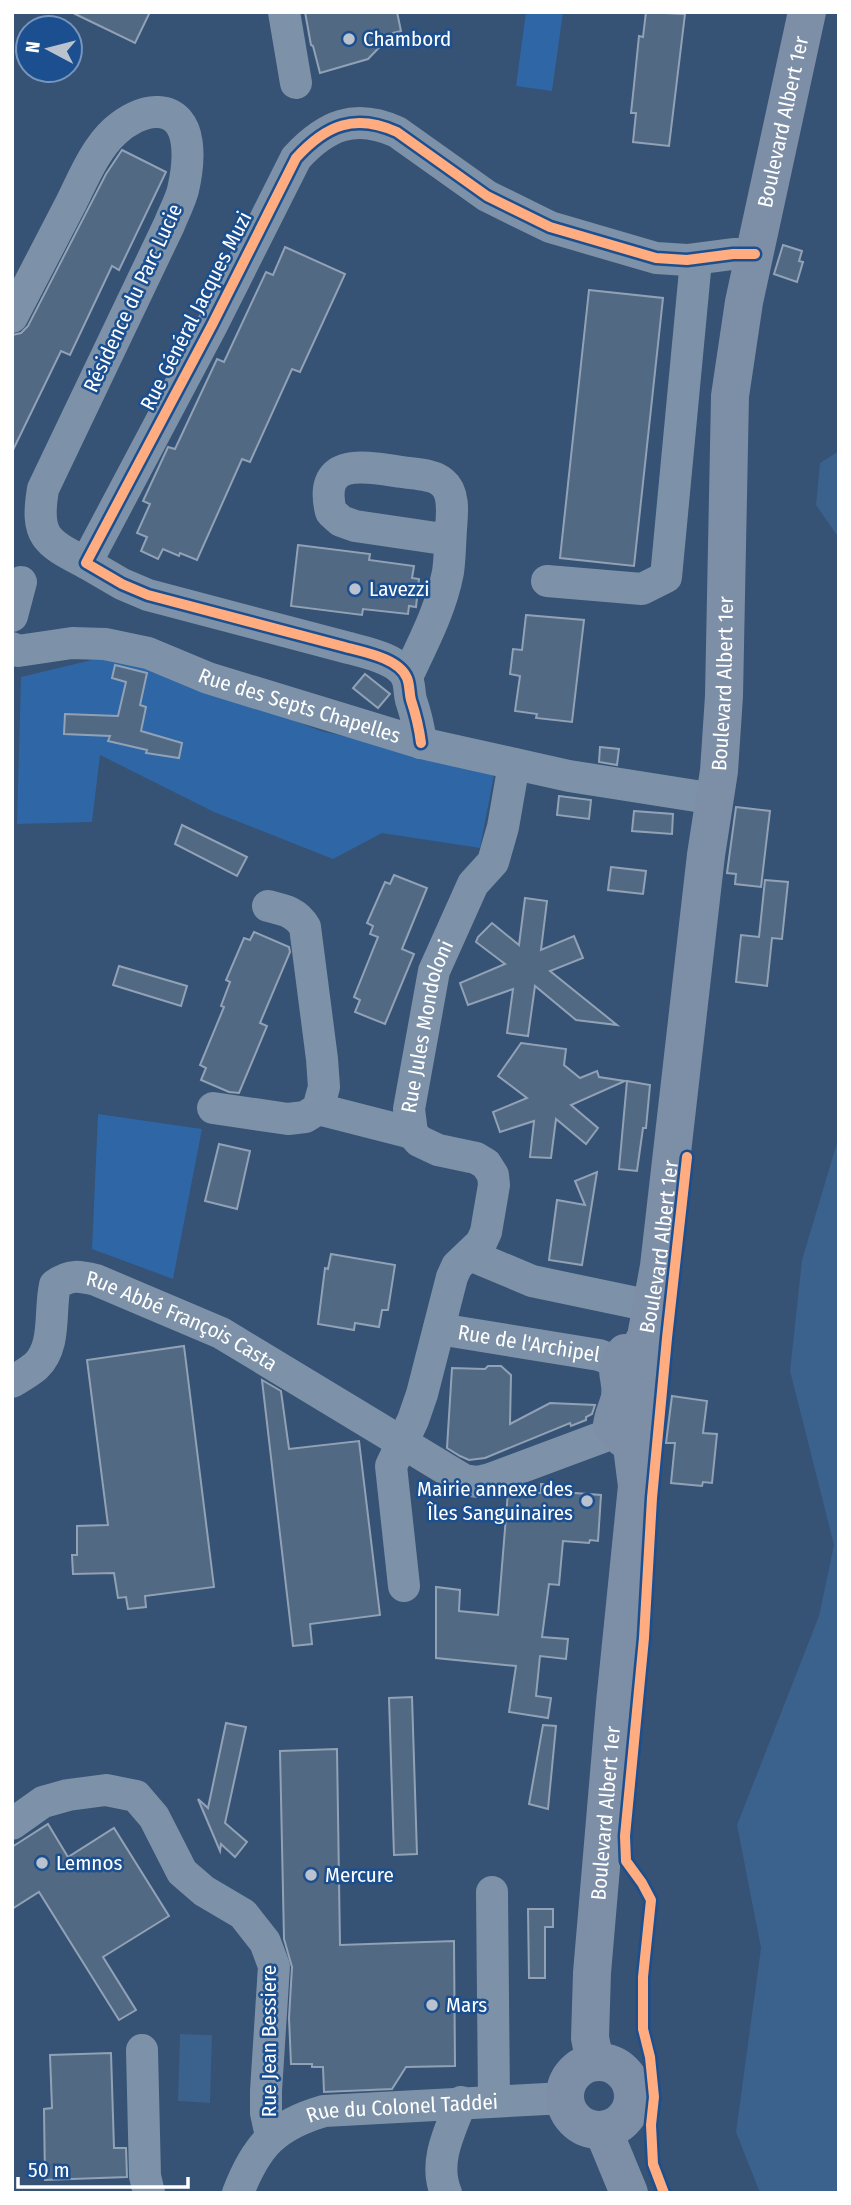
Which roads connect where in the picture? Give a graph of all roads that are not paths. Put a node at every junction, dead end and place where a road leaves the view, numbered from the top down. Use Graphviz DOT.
graph roads {
  1 [pos="284,12"];
  2 [pos="807,12"];
  3 [pos="296,83"];
  4 [pos="755,254"];
  5 [pos="696,260"];
  6 [pos="12,317"];
  7 [pos="450,540"];
  8 [pos="86,563"];
  9 [pos="547,581"];
  10 [pos="21,582"];
  11 [pos="12,616"];
  12 [pos="12,648"];
  13 [pos="407,677"];
  14 [pos="421,743"];
  15 [pos="514,764"];
  16 [pos="715,799"];
  17 [pos="268,906"];
  18 [pos="213,1108"];
  19 [pos="318,1109"];
  20 [pos="412,1133"];
  21 [pos="470,1255"];
  22 [pos="651,1306"];
  23 [pos="439,1329"];
  24 [pos="627,1358"];
  25 [pos="12,1382"];
  26 [pos="612,1438"];
  27 [pos="401,1442"];
  28 [pos="404,1586"];
  29 [pos="12,1824"];
  30 [pos="492,1892"];
  31 [pos="142,2050"];
  32 [pos="595,2062"];
  33 [pos="565,2098"];
  34 [pos="494,2101"];
  35 [pos="461,2102"];
  36 [pos="603,2130"];
  37 [pos="271,2136"];
  38 [pos="149,2193"];
  39 [pos="238,2193"];
  40 [pos="446,2193"];
  41 [pos="629,2193"];
  1 -- 3 [label="street"];
  2 -- 4 [label="main road, Boulevard Albert 1er"];
  4 -- 5 [label="street, Rue Général Jacques Muzi"];
  4 -- 16 [label="main road, Boulevard Albert 1er"];
  5 -- 8 [label="street, Rue Général Jacques Muzi"];
  5 -- 9 [label="street"];
  6 -- 8 [label="street, Résidence du Parc Lucie"];
  7 -- 13 [label="street"];
  8 -- 13 [label="street"];
  10 -- 11 [label="street"];
  12 -- 14 [label="street, Rue des Septs Chapelles"];
  13 -- 14 [label="street"];
  14 -- 15 [label="street, Rue des Septs Chapelles"];
  15 -- 16 [label="street, Rue des Septs Chapelles"];
  15 -- 20 [label="street, Rue Jules Mondoloni"];
  16 -- 22 [label="main road, Boulevard Albert 1er"];
  17 -- 19 [label="street"];
  18 -- 19 [label="street"];
  19 -- 20 [label="street"];
  20 -- 21 [label="street, Rue Jules Mondoloni"];
  21 -- 22 [label="street"];
  21 -- 23 [label="street, Rue Jules Mondoloni"];
  22 -- 24 [label="main road, Boulevard Albert 1er"];
  23 -- 24 [label="street, Rue de l'Archipel"];
  23 -- 27 [label="street, Rue Jules Mondoloni"];
  24 -- 26 [label="main road, Boulevard Albert 1er"];
  25 -- 27 [label="street, Rue Abbé François Casta"];
  26 -- 27 [label="street"];
  26 -- 32 [label="main road, Boulevard Albert 1er"];
  27 -- 28 [label="street, Rue Jules Mondoloni"];
  29 -- 37 [label="street, Rue Jean Bessiere"];
  30 -- 34 [label="street"];
  31 -- 38 [label="street"];
  32 -- 33 [label="main road"];
  32 -- 36 [label="main road"];
  33 -- 34 [label="street, Rue du Colonel Taddei"];
  33 -- 36 [label="main road"];
  34 -- 35 [label="street, Rue du Colonel Taddei"];
  35 -- 37 [label="street, Rue du Colonel Taddei"];
  35 -- 40 [label="street"];
  36 -- 41 [label="main road"];
  37 -- 39 [label="street, Rue du Colonel Taddei"];
}
